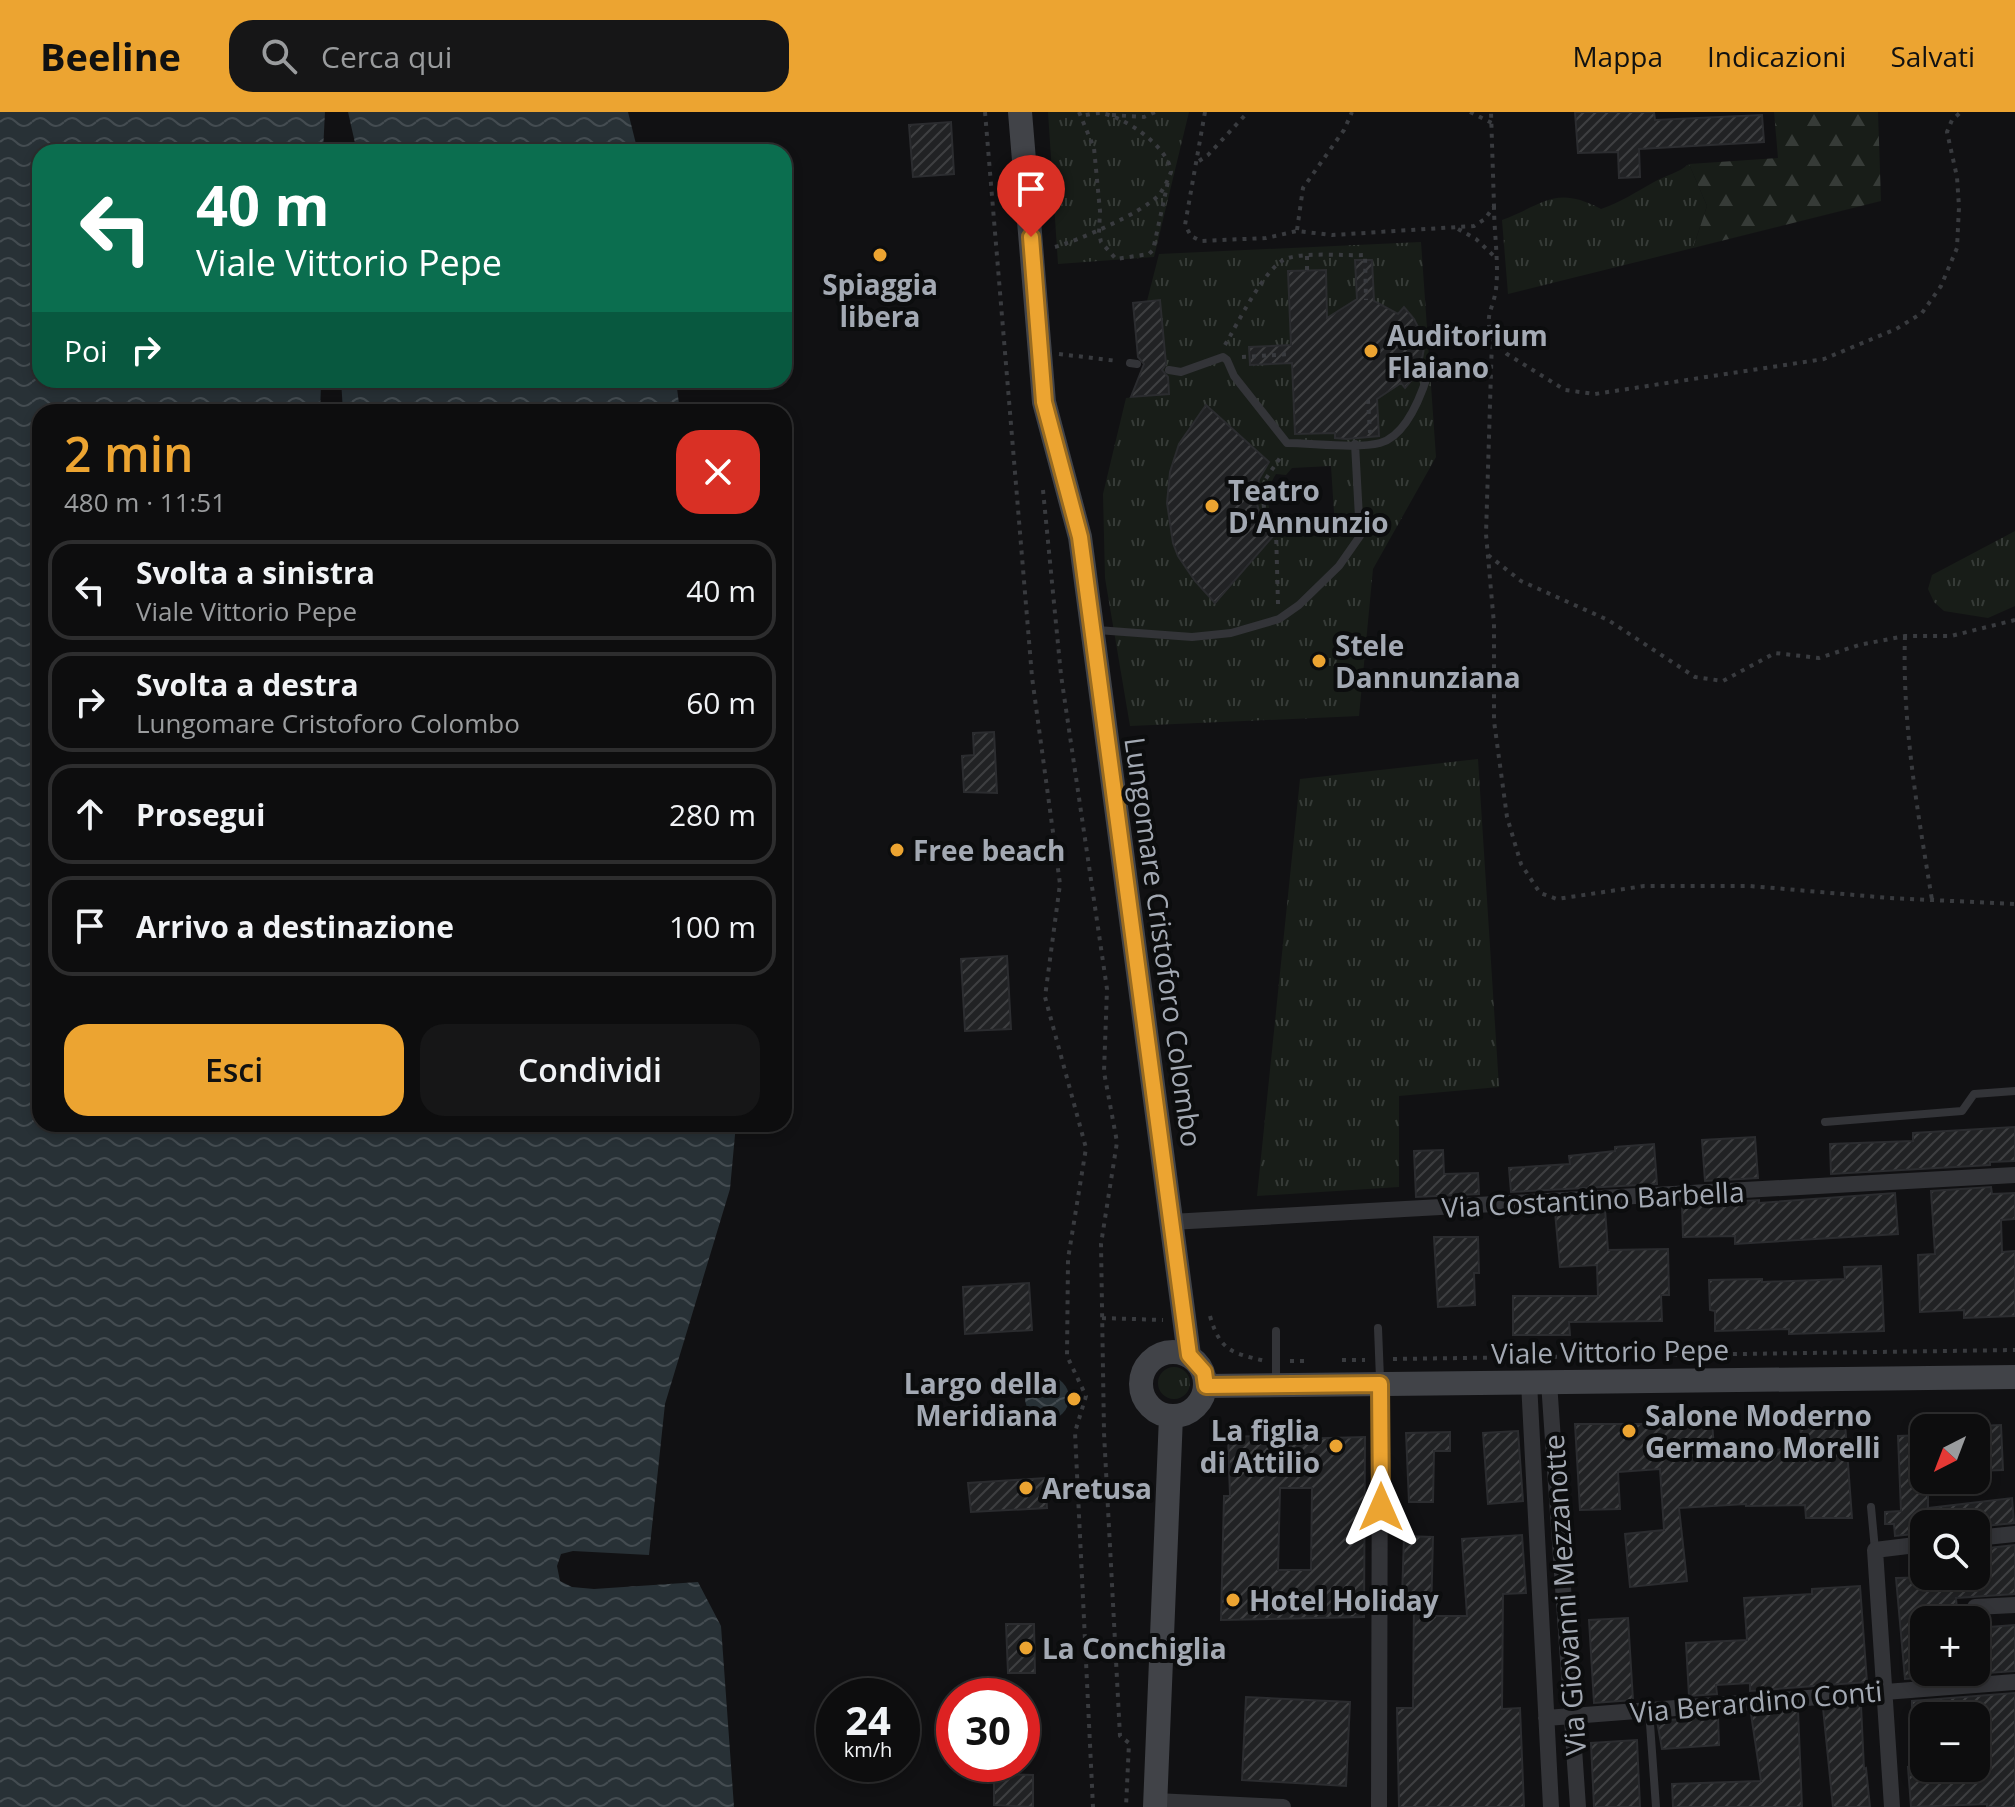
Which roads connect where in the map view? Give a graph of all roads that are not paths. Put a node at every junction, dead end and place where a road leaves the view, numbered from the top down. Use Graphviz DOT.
graph roads {
  1 [pos="1022,112"];
  2 [pos="1169,370"];
  3 [pos="1428,374"];
  4 [pos="1355,444"];
  5 [pos="1092,629"];
  6 [pos="2015,1091"];
  7 [pos="1825,1122"];
  8 [pos="2015,1175"];
  9 [pos="1171,1222"];
  10 [pos="1378,1328"];
  11 [pos="1276,1331"];
  12 [pos="1189,1355"];
  13 [pos="2015,1377"];
  14 [pos="1539,1382"];
  15 [pos="1380,1384"];
  16 [pos="1276,1385"];
  17 [pos="1206,1386"];
  18 [pos="1171,1416"];
  19 [pos="1871,1507"];
  20 [pos="2015,1534"];
  21 [pos="1990,1537"];
  22 [pos="1910,1546"];
  23 [pos="1875,1550"];
  24 [pos="2015,1605"];
  25 [pos="1990,1606"];
  26 [pos="2015,1682"];
  27 [pos="1884,1690"];
  28 [pos="1649,1710"];
  29 [pos="1573,1717"];
  30 [pos="1546,1718"];
  31 [pos="1155,1804"];
  32 [pos="1283,1807"];
  33 [pos="1379,1807"];
  34 [pos="1551,1807"];
  35 [pos="1578,1807"];
  36 [pos="1656,1807"];
  37 [pos="1892,1807"];
  1 -- 5 [label="street, Lungomare Cristoforo Colombo"];
  2 -- 4 [label="lane"];
  3 -- 4 [label="lane"];
  4 -- 5 [label="lane"];
  5 -- 9 [label="street, Lungomare Cristoforo Colombo"];
  6 -- 7 [label="lane"];
  8 -- 9 [label="street, Via Costantino Barbella"];
  9 -- 12 [label="street, Lungomare Cristoforo Colombo"];
  10 -- 15 [label="lane"];
  11 -- 16 [label="lane"];
  12 -- 17 [label="street"];
  12 -- 18 [label="street"];
  13 -- 14 [label="street, Viale Vittorio Pepe"];
  14 -- 15 [label="street, Viale Vittorio Pepe"];
  14 -- 29 [label="street, Via Giovanni Mezzanotte"];
  14 -- 30 [label="street, Via Giovanni Mezzanotte"];
  15 -- 16 [label="street, Viale Vittorio Pepe"];
  15 -- 33 [label="street"];
  16 -- 17 [label="street, Viale Vittorio Pepe"];
  17 -- 18 [label="street"];
  18 -- 31 [label="street"];
  19 -- 23 [label="lane"];
  20 -- 21 [label="street"];
  22 -- 23 [label="street"];
  23 -- 27 [label="street"];
  24 -- 25 [label="street"];
  26 -- 27 [label="street, Via Berardino Conti"];
  27 -- 28 [label="street, Via Berardino Conti"];
  27 -- 37 [label="street"];
  28 -- 29 [label="street, Via Berardino Conti"];
  28 -- 36 [label="lane"];
  29 -- 30 [label="street, Via Berardino Conti"];
  29 -- 35 [label="street, Via Giovanni Mezzanotte"];
  30 -- 34 [label="street, Via Giovanni Mezzanotte"];
  31 -- 32 [label="street"];
}
